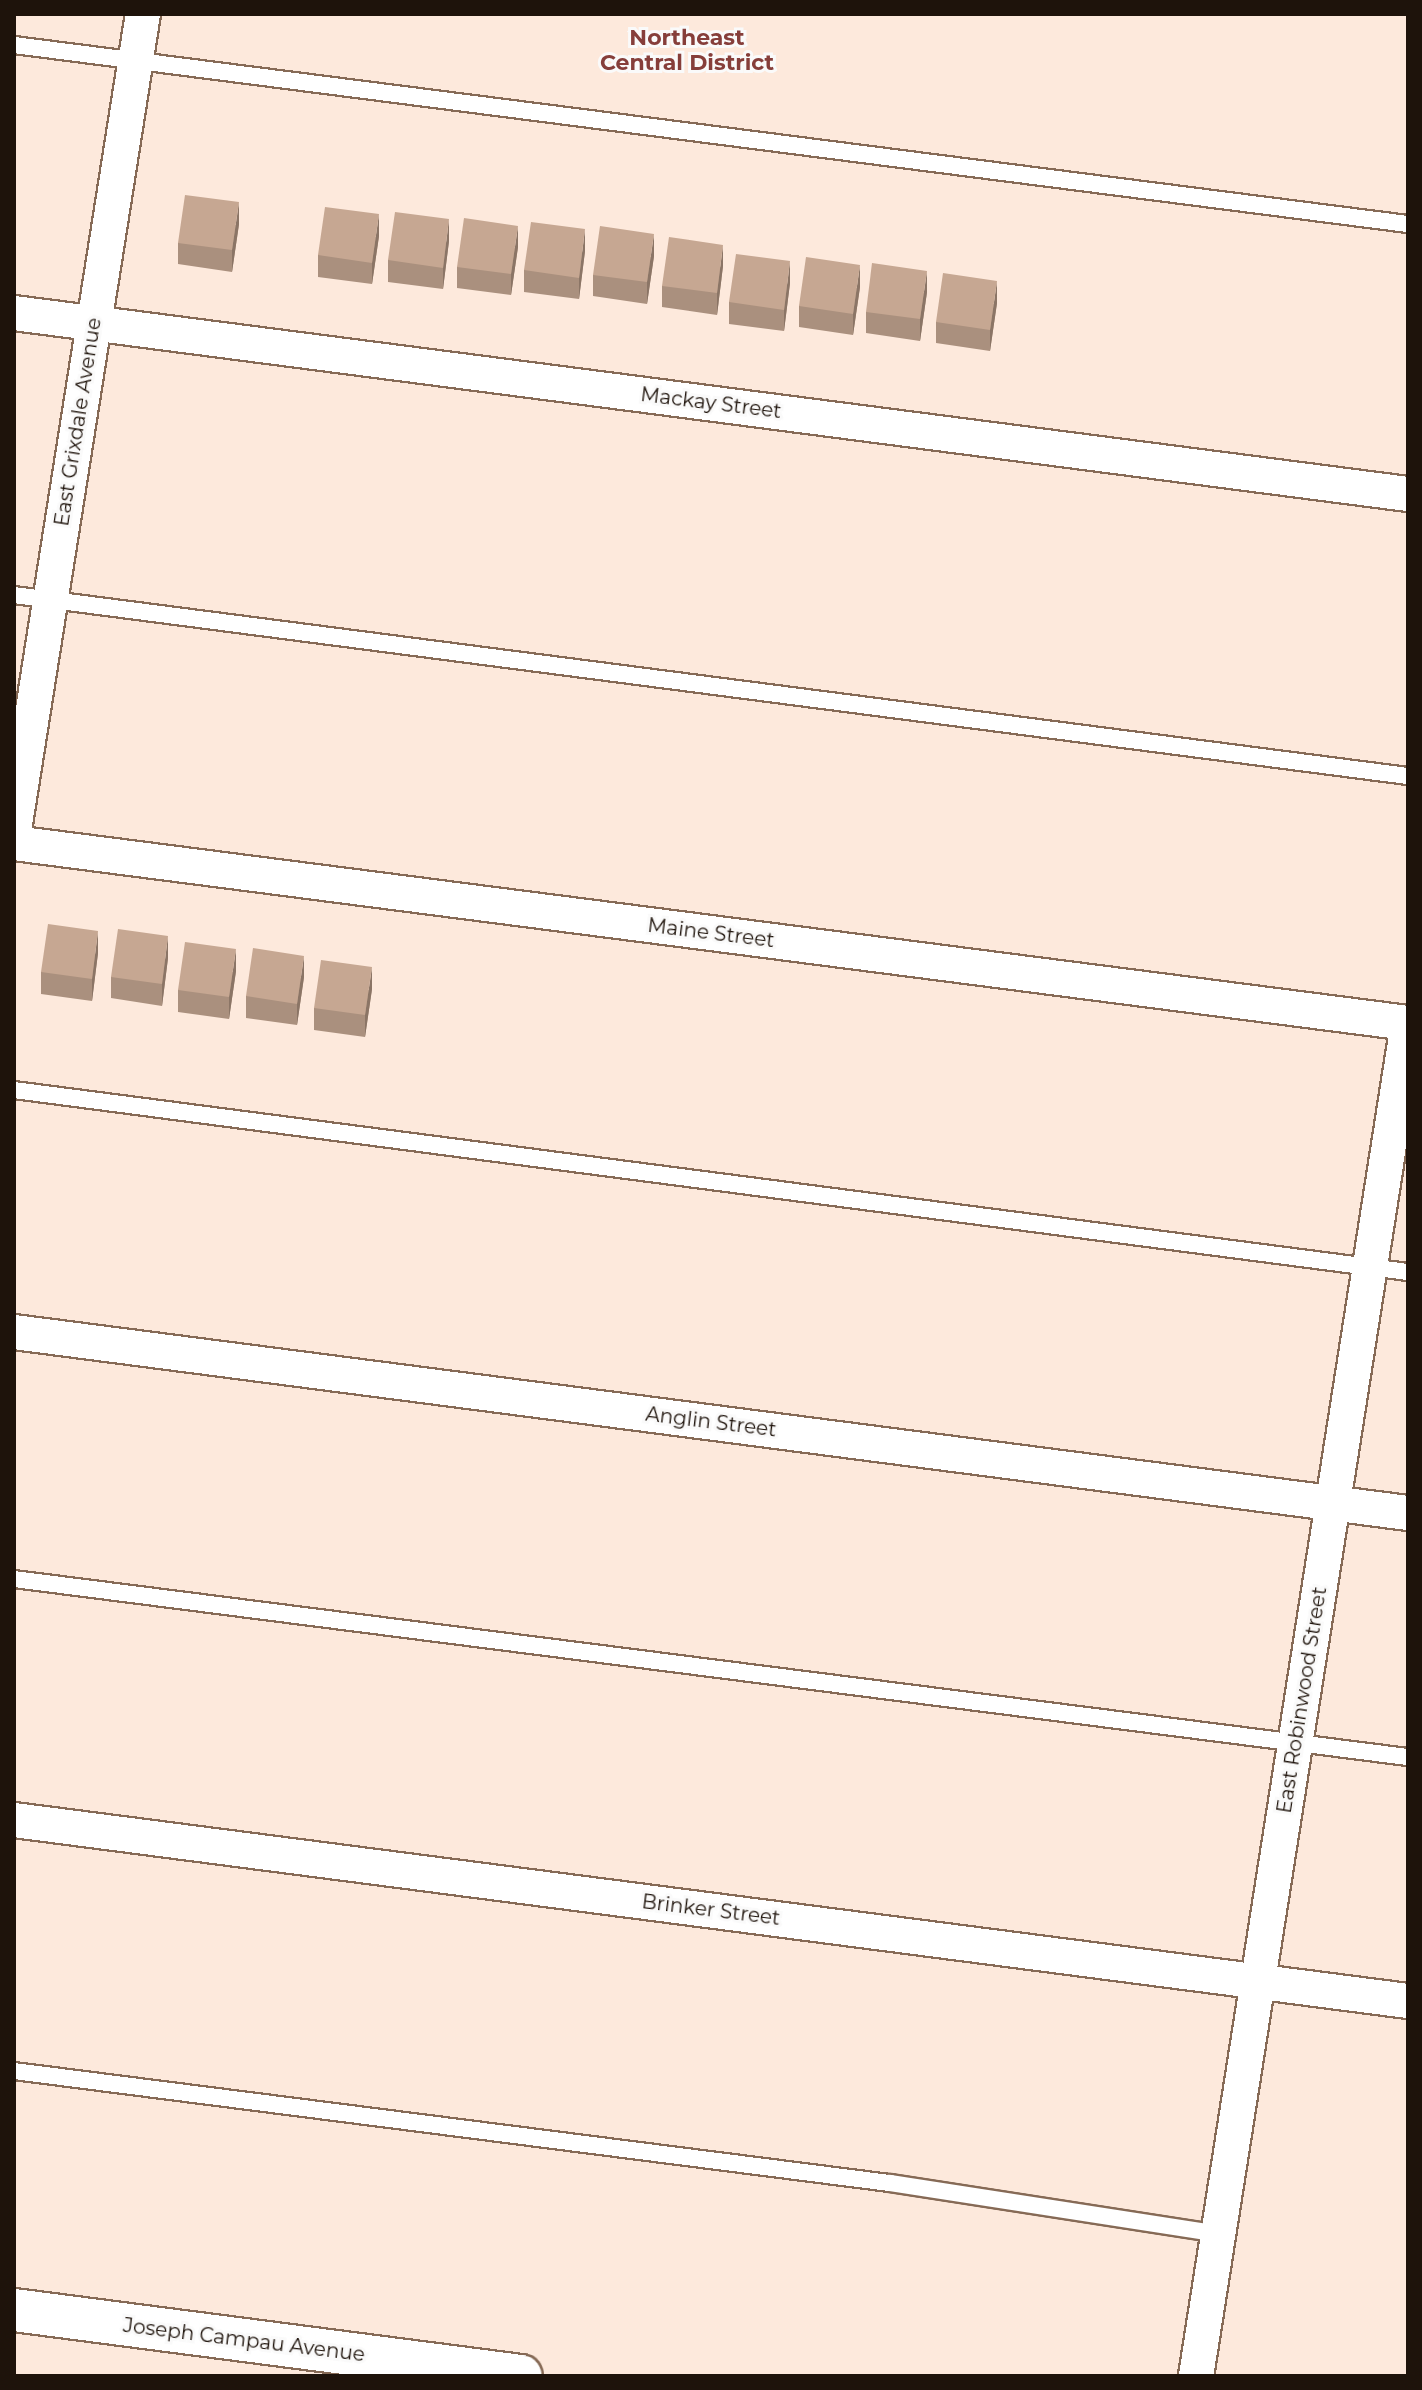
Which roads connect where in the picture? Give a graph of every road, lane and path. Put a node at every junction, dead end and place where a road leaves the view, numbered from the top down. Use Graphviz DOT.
graph roads {
  1 [pos="143,14"];
  2 [pos="14,45"];
  3 [pos="135,61"];
  4 [pos="1408,224"];
  5 [pos="14,313"];
  6 [pos="94,324"];
  7 [pos="1408,494"];
  8 [pos="14,595"];
  9 [pos="50,599"];
  10 [pos="1408,776"];
  11 [pos="14,830"];
  12 [pos="14,843"];
  13 [pos="1408,1024"];
  14 [pos="14,1090"];
  15 [pos="1369,1268"];
  16 [pos="1408,1272"];
  17 [pos="14,1332"];
  18 [pos="1333,1503"];
  19 [pos="1408,1513"];
  20 [pos="14,1579"];
  21 [pos="1296,1742"];
  22 [pos="1408,1757"];
  23 [pos="14,1820"];
  24 [pos="1258,1982"];
  25 [pos="1408,2001"];
  26 [pos="14,2071"];
  27 [pos="1218,2234"];
  28 [pos="14,2310"];
  29 [pos="497,2374"];
  30 [pos="1196,2376"];
  1 -- 3 [label="street, East Grixdale Avenue"];
  2 -- 3 [label="lane"];
  3 -- 4 [label="lane"];
  3 -- 6 [label="street, East Grixdale Avenue"];
  5 -- 6 [label="street, Mackay Street"];
  6 -- 7 [label="street, Mackay Street"];
  6 -- 9 [label="street, East Grixdale Avenue"];
  8 -- 9 [label="lane"];
  9 -- 10 [label="lane"];
  9 -- 11 [label="street, East Grixdale Avenue"];
  12 -- 13 [label="street, Maine Street"];
  13 -- 15 [label="street, East Robinwood Street"];
  14 -- 15 [label="lane"];
  15 -- 16 [label="lane"];
  15 -- 18 [label="street, East Robinwood Street"];
  17 -- 18 [label="street, Anglin Street"];
  18 -- 19 [label="street, Anglin Street"];
  18 -- 21 [label="street, East Robinwood Street"];
  20 -- 21 [label="lane"];
  21 -- 22 [label="lane"];
  21 -- 24 [label="street, East Robinwood Street"];
  23 -- 24 [label="street, Brinker Street"];
  24 -- 25 [label="street, Brinker Street"];
  24 -- 27 [label="street, East Robinwood Street"];
  26 -- 27 [label="lane"];
  27 -- 30 [label="street, East Robinwood Street"];
  28 -- 29 [label="street, Joseph Campau Avenue"];
}
